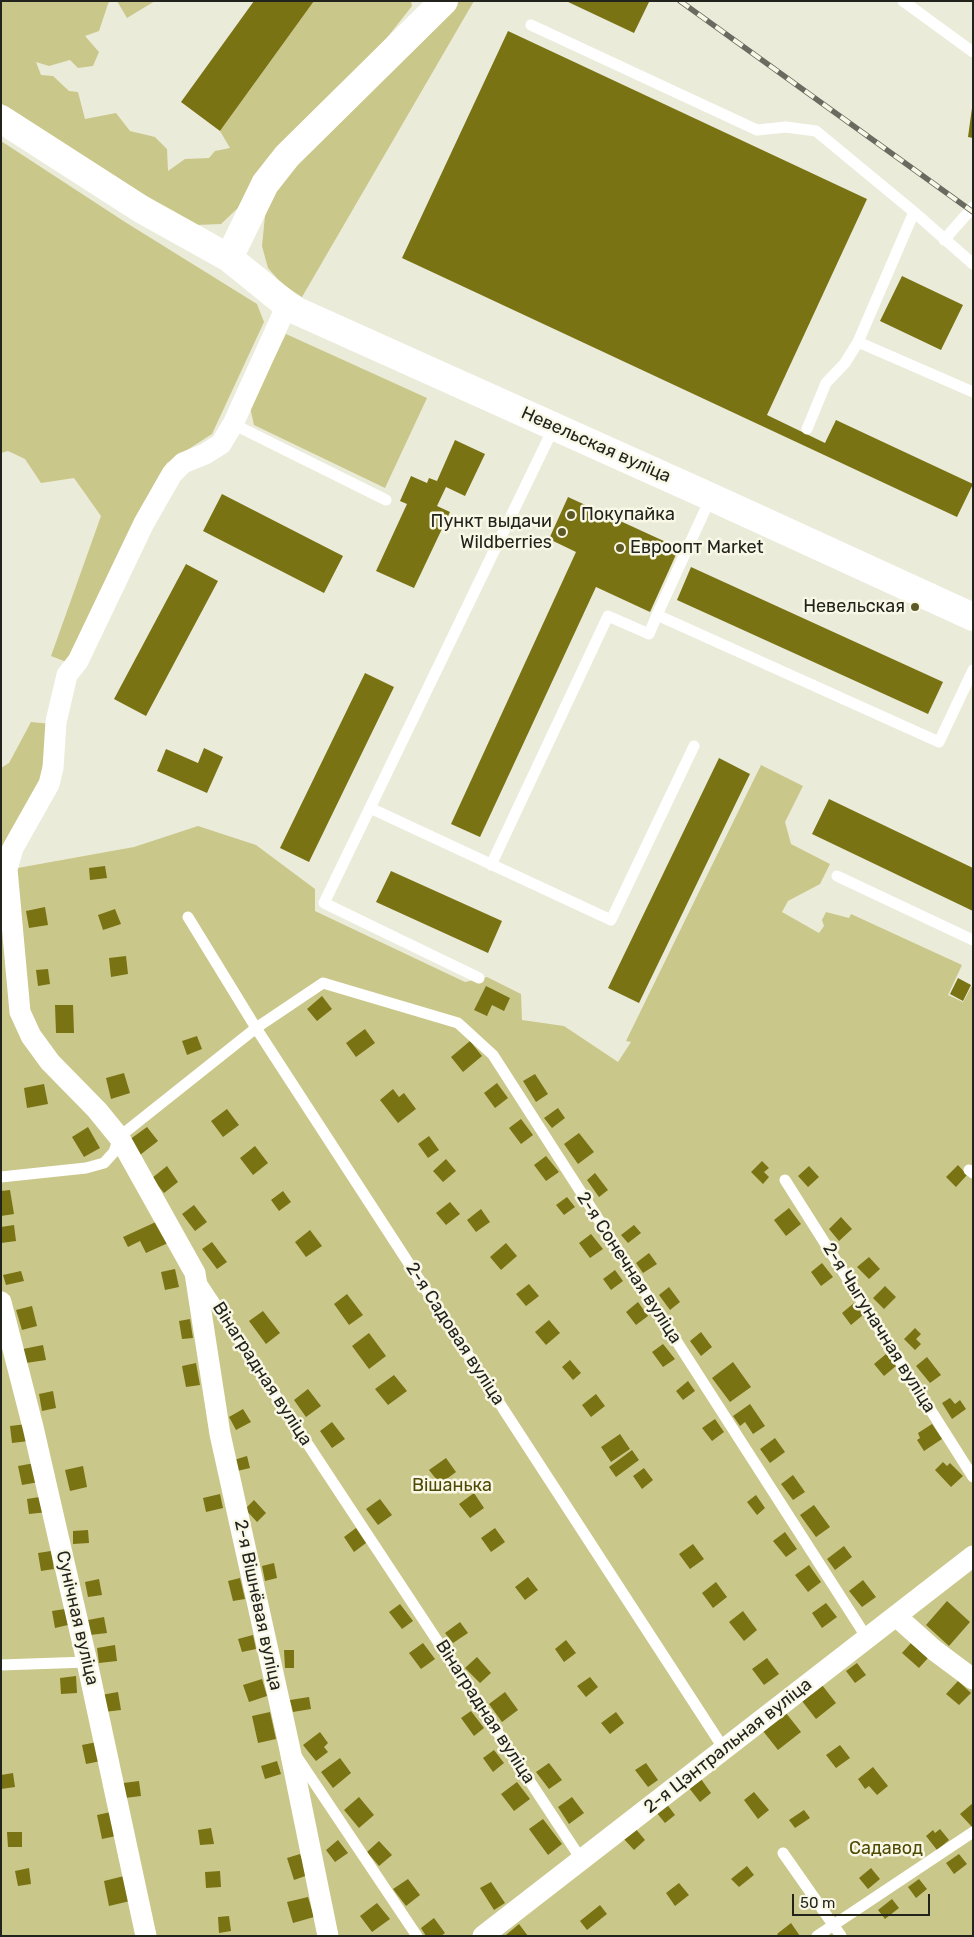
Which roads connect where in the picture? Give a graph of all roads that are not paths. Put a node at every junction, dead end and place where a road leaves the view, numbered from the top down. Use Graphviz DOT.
graph roads {
  1 [pos="903,1"];
  2 [pos="441,2"];
  3 [pos="531,25"];
  4 [pos="973,52"];
  5 [pos="1,119"];
  6 [pos="973,207"];
  7 [pos="914,212"];
  8 [pos="944,240"];
  9 [pos="229,258"];
  10 [pos="973,264"];
  11 [pos="287,305"];
  12 [pos="858,342"];
  13 [pos="973,392"];
  14 [pos="233,424"];
  15 [pos="554,427"];
  16 [pos="807,429"];
  17 [pos="711,497"];
  18 [pos="386,500"];
  19 [pos="658,615"];
  20 [pos="973,617"];
  21 [pos="973,670"];
  22 [pos="694,746"];
  23 [pos="370,808"];
  24 [pos="491,865"];
  25 [pos="837,876"];
  26 [pos="188,917"];
  27 [pos="973,940"];
  28 [pos="480,978"];
  29 [pos="256,1028"];
  30 [pos="119,1137"];
  31 [pos="1,1177"];
  32 [pos="785,1180"];
  33 [pos="195,1273"];
  34 [pos="1,1302"];
  35 [pos="973,1477"];
  36 [pos="973,1556"];
  37 [pos="896,1616"];
  38 [pos="867,1638"];
  39 [pos="87,1662"];
  40 [pos="1,1665"];
  41 [pos="973,1678"];
  42 [pos="289,1745"];
  43 [pos="724,1748"];
  44 [pos="973,1832"];
  45 [pos="783,1853"];
  46 [pos="581,1859"];
  47 [pos="834,1925"];
  48 [pos="146,1936"];
  49 [pos="328,1936"];
  50 [pos="417,1936"];
  51 [pos="483,1936"];
  52 [pos="817,1936"];
  53 [pos="841,1936"];
  1 -- 4 [label="lane"];
  2 -- 9 [label="street"];
  3 -- 7 [label="lane"];
  5 -- 9 [label="street, Невельская вуліца"];
  6 -- 8 [label="lane"];
  7 -- 8 [label="lane"];
  7 -- 12 [label="lane"];
  8 -- 10 [label="lane"];
  9 -- 11 [label="street, Невельская вуліца"];
  11 -- 14 [label="street"];
  11 -- 15 [label="street, Невельская вуліца"];
  12 -- 13 [label="lane"];
  12 -- 16 [label="lane"];
  14 -- 18 [label="lane"];
  14 -- 30 [label="street, Вінаградная вуліца"];
  15 -- 17 [label="street, Невельская вуліца"];
  15 -- 23 [label="lane"];
  17 -- 19 [label="lane"];
  17 -- 20 [label="street, Невельская вуліца"];
  19 -- 21 [label="lane"];
  19 -- 24 [label="lane"];
  22 -- 24 [label="lane"];
  23 -- 24 [label="lane"];
  23 -- 28 [label="lane"];
  25 -- 27 [label="lane"];
  26 -- 29 [label="lane, 2-я Садовая вуліца"];
  29 -- 30 [label="lane"];
  29 -- 38 [label="lane, 2-я Сонечная вуліца"];
  29 -- 43 [label="lane, 2-я Садовая вуліца"];
  30 -- 31 [label="lane"];
  30 -- 33 [label="street, Вінаградная вуліца"];
  32 -- 35 [label="lane, 2-я Чыгуначная вуліца"];
  33 -- 42 [label="street, 2-я Вішнёвая вуліца"];
  33 -- 46 [label="lane, Вінаградная вуліца"];
  34 -- 39 [label="street, Сунічная вуліца"];
  36 -- 37 [label="street, 2-я Цэнтральная вуліца"];
  37 -- 38 [label="street, 2-я Цэнтральная вуліца"];
  37 -- 41 [label="street"];
  38 -- 43 [label="street, 2-я Цэнтральная вуліца"];
  39 -- 40 [label="lane"];
  39 -- 48 [label="street, Сунічная вуліца"];
  42 -- 49 [label="street, 2-я Вішнёвая вуліца"];
  42 -- 50 [label="lane"];
  43 -- 46 [label="street, 2-я Цэнтральная вуліца"];
  44 -- 47 [label="lane"];
  45 -- 47 [label="lane"];
  46 -- 51 [label="street, 2-я Цэнтральная вуліца"];
  47 -- 52 [label="lane"];
  47 -- 53 [label="lane"];
}
